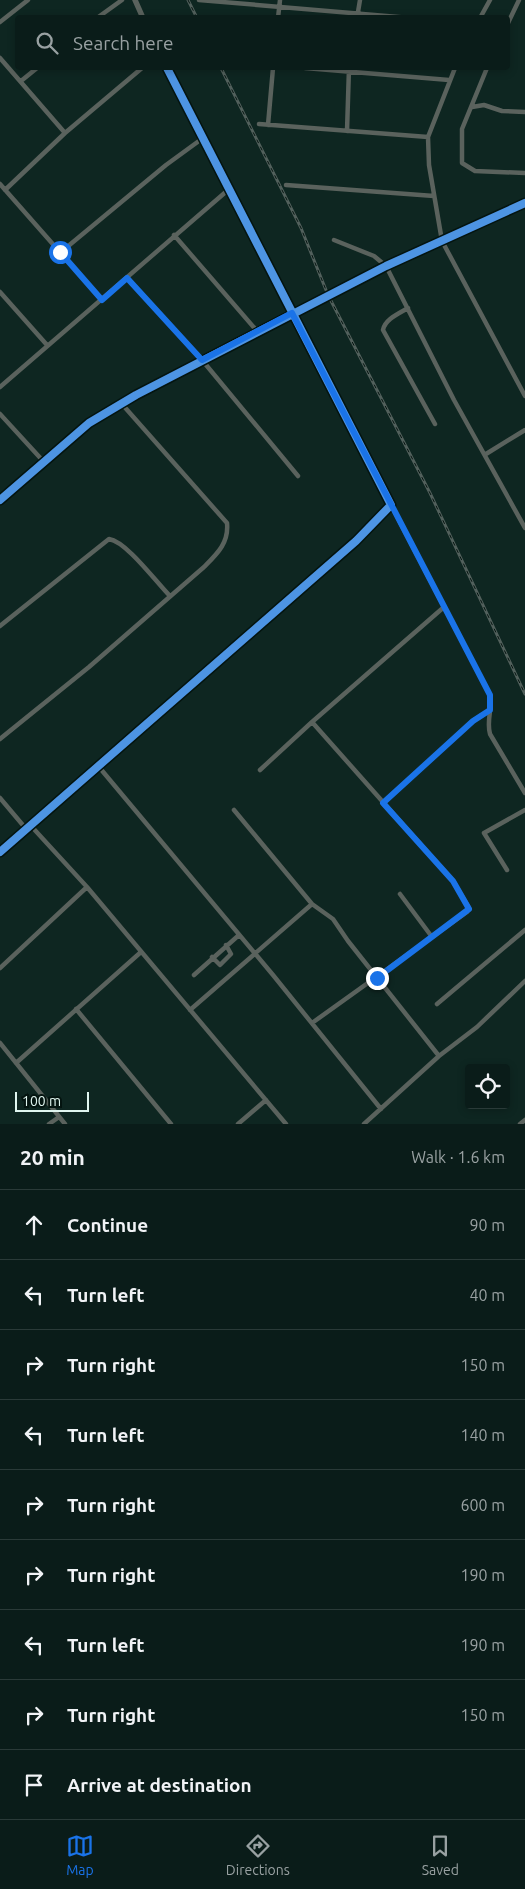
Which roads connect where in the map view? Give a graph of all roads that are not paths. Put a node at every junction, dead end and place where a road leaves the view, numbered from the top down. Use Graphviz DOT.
graph roads {
  1 [pos="28,0"];
  2 [pos="122,0"];
  3 [pos="135,0"];
  4 [pos="199,0"];
  5 [pos="280,0"];
  6 [pos="360,0"];
  7 [pos="490,0"];
  8 [pos="519,0"];
  9 [pos="279,7"];
  10 [pos="100,15"];
  11 [pos="142,15"];
  12 [pos="278,15"];
  13 [pos="349,15"];
  14 [pos="358,15"];
  15 [pos="482,15"];
  16 [pos="510,19"];
  17 [pos="0,22"];
  18 [pos="0,58"];
  19 [pos="34,70"];
  20 [pos="140,70"];
  21 [pos="168,70"];
  22 [pos="273,70"];
  23 [pos="349,70"];
  24 [pos="454,70"];
  25 [pos="486,70"];
  26 [pos="449,80"];
  27 [pos="21,81"];
  28 [pos="472,107"];
  29 [pos="525,112"];
  30 [pos="259,124"];
  31 [pos="268,125"];
  32 [pos="347,131"];
  33 [pos="65,133"];
  34 [pos="428,137"];
  35 [pos="203,138"];
  36 [pos="525,173"];
  37 [pos="0,184"];
  38 [pos="286,185"];
  39 [pos="5,190"];
  40 [pos="228,190"];
  41 [pos="434,196"];
  42 [pos="525,203"];
  43 [pos="174,235"];
  44 [pos="334,240"];
  45 [pos="442,241"];
  46 [pos="60,252"];
  47 [pos="386,266"];
  48 [pos="127,278"];
  49 [pos="0,292"];
  50 [pos="102,300"];
  51 [pos="408,308"];
  52 [pos="292,313"];
  53 [pos="257,331"];
  54 [pos="47,345"];
  55 [pos="202,360"];
  56 [pos="0,387"];
  57 [pos="525,396"];
  58 [pos="121,403"];
  59 [pos="0,414"];
  60 [pos="435,424"];
  61 [pos="525,430"];
  62 [pos="486,454"];
  63 [pos="44,462"];
  64 [pos="298,476"];
  65 [pos="0,500"];
  66 [pos="391,504"];
  67 [pos="525,528"];
  68 [pos="170,596"];
  69 [pos="444,607"];
  70 [pos="0,626"];
  71 [pos="490,710"];
  72 [pos="312,722"];
  73 [pos="0,739"];
  74 [pos="99,768"];
  75 [pos="260,770"];
  76 [pos="525,793"];
  77 [pos="0,798"];
  78 [pos="383,803"];
  79 [pos="234,810"];
  80 [pos="525,810"];
  81 [pos="30,828"];
  82 [pos="0,852"];
  83 [pos="507,870"];
  84 [pos="87,887"];
  85 [pos="400,894"];
  86 [pos="312,904"];
  87 [pos="525,930"];
  88 [pos="238,935"];
  89 [pos="432,937"];
  90 [pos="226,945"];
  91 [pos="141,952"];
  92 [pos="254,954"];
  93 [pos="212,957"];
  94 [pos="0,968"];
  95 [pos="194,975"];
  96 [pos="377,978"];
  97 [pos="525,981"];
  98 [pos="437,1004"];
  99 [pos="76,1009"];
  100 [pos="190,1010"];
  101 [pos="312,1023"];
  102 [pos="0,1043"];
  103 [pos="439,1056"];
  104 [pos="16,1063"];
  105 [pos="266,1100"];
  106 [pos="381,1109"];
  107 [pos="58,1116"];
  108 [pos="525,1120"];
  109 [pos="49,1124"];
  110 [pos="65,1124"];
  111 [pos="171,1124"];
  112 [pos="238,1124"];
  113 [pos="286,1124"];
  114 [pos="364,1124"];
  115 [pos="520,1124"];
  1 -- 17 [label="street"];
  2 -- 10 [label="street"];
  3 -- 11 [label="street"];
  4 -- 9 [label="street"];
  5 -- 9 [label="street"];
  6 -- 14 [label="street"];
  7 -- 15 [label="street"];
  8 -- 16 [label="street"];
  9 -- 12 [label="street"];
  9 -- 13 [label="street"];
  18 -- 27 [label="street"];
  19 -- 27 [label="street"];
  20 -- 33 [label="street"];
  21 -- 35 [label="street"];
  22 -- 31 [label="street"];
  23 -- 26 [label="street"];
  23 -- 32 [label="street"];
  24 -- 26 [label="street"];
  25 -- 28 [label="street"];
  26 -- 34 [label="street"];
  27 -- 33 [label="street"];
  28 -- 29 [label="street"];
  28 -- 36 [label="street"];
  30 -- 31 [label="street"];
  31 -- 32 [label="street"];
  32 -- 34 [label="street"];
  33 -- 39 [label="street"];
  34 -- 41 [label="street"];
  35 -- 40 [label="street"];
  35 -- 46 [label="street"];
  37 -- 39 [label="street"];
  38 -- 41 [label="street"];
  39 -- 46 [label="street"];
  40 -- 43 [label="street"];
  40 -- 52 [label="street"];
  41 -- 45 [label="street"];
  42 -- 45 [label="street"];
  43 -- 48 [label="street"];
  43 -- 53 [label="street"];
  44 -- 47 [label="street"];
  45 -- 47 [label="street"];
  45 -- 57 [label="street"];
  46 -- 50 [label="street"];
  47 -- 51 [label="street"];
  47 -- 52 [label="street"];
  48 -- 50 [label="street"];
  48 -- 55 [label="street"];
  49 -- 54 [label="street"];
  50 -- 54 [label="street"];
  51 -- 60 [label="street"];
  51 -- 62 [label="street"];
  52 -- 53 [label="street"];
  52 -- 66 [label="street"];
  53 -- 55 [label="street"];
  54 -- 56 [label="street"];
  55 -- 58 [label="street"];
  55 -- 64 [label="street"];
  58 -- 63 [label="street"];
  58 -- 68 [label="street"];
  59 -- 63 [label="street"];
  61 -- 62 [label="street"];
  62 -- 67 [label="street"];
  63 -- 65 [label="street"];
  66 -- 69 [label="street"];
  66 -- 74 [label="street"];
  68 -- 70 [label="street"];
  68 -- 73 [label="street"];
  69 -- 71 [label="street"];
  69 -- 72 [label="street"];
  71 -- 76 [label="street"];
  71 -- 78 [label="street"];
  72 -- 75 [label="street"];
  72 -- 78 [label="street"];
  74 -- 81 [label="street"];
  74 -- 88 [label="street"];
  77 -- 81 [label="street"];
  78 -- 89 [label="street"];
  79 -- 86 [label="street"];
  80 -- 83 [label="street"];
  81 -- 82 [label="street"];
  81 -- 84 [label="street"];
  84 -- 91 [label="street"];
  84 -- 94 [label="street"];
  85 -- 89 [label="street"];
  86 -- 92 [label="street"];
  86 -- 96 [label="street"];
  87 -- 98 [label="street"];
  88 -- 90 [label="street"];
  88 -- 92 [label="street"];
  89 -- 96 [label="street"];
  90 -- 93 [label="street"];
  90 -- 93 [label="street"];
  91 -- 99 [label="street"];
  91 -- 100 [label="street"];
  92 -- 100 [label="street"];
  92 -- 101 [label="street"];
  93 -- 95 [label="street"];
  96 -- 101 [label="street"];
  96 -- 103 [label="street"];
  97 -- 103 [label="street"];
  99 -- 104 [label="street"];
  99 -- 111 [label="street"];
  100 -- 105 [label="street"];
  101 -- 106 [label="street"];
  102 -- 104 [label="street"];
  103 -- 106 [label="street"];
  104 -- 107 [label="street"];
  105 -- 112 [label="street"];
  105 -- 113 [label="street"];
  106 -- 114 [label="street"];
  107 -- 109 [label="street"];
  107 -- 110 [label="street"];
  108 -- 115 [label="street"];
}
